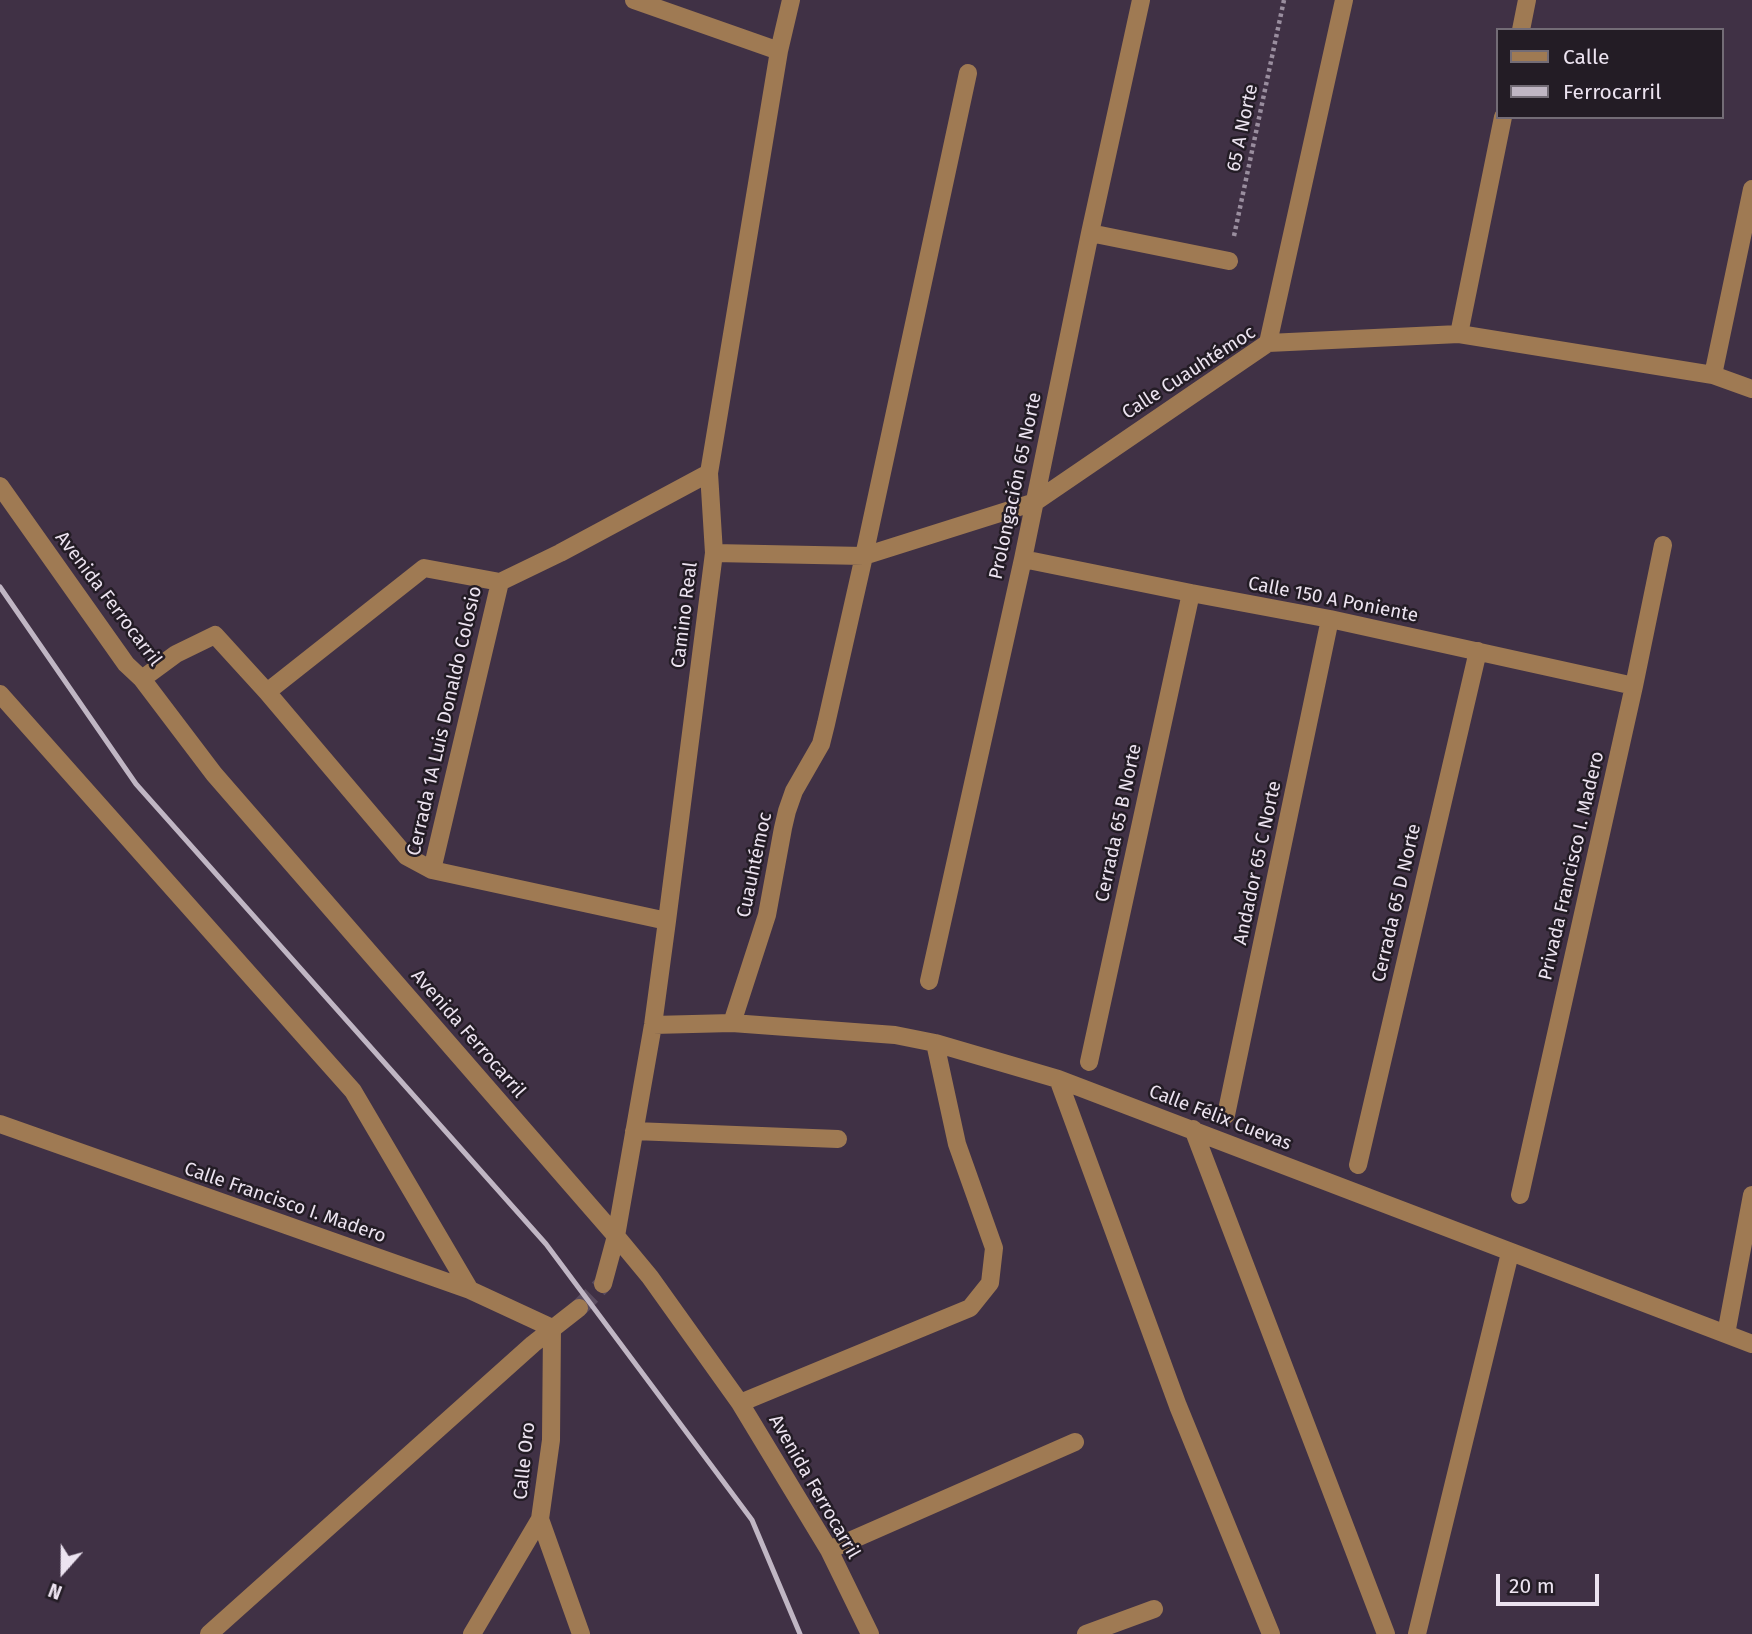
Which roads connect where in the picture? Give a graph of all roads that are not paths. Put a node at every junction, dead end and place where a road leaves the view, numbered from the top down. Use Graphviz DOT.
graph roads {
  1 [pos="634,0"];
  2 [pos="791,0"];
  3 [pos="1141,0"];
  4 [pos="1344,0"];
  5 [pos="1527,0"];
  6 [pos="1521,28"];
  7 [pos="779,51"];
  8 [pos="968,73"];
  9 [pos="1503,119"];
  10 [pos="1752,189"];
  11 [pos="1090,233"];
  12 [pos="1229,261"];
  13 [pos="1459,334"];
  14 [pos="1268,343"];
  15 [pos="1713,375"];
  16 [pos="1752,390"];
  17 [pos="709,473"];
  18 [pos="0,486"];
  19 [pos="1035,502"];
  20 [pos="1663,545"];
  21 [pos="714,553"];
  22 [pos="864,556"];
  23 [pos="1023,559"];
  24 [pos="500,582"];
  25 [pos="1191,593"];
  26 [pos="1331,620"];
  27 [pos="1478,651"];
  28 [pos="142,679"];
  29 [pos="1634,685"];
  30 [pos="267,692"];
  31 [pos="0,694"];
  32 [pos="432,870"];
  33 [pos="667,921"];
  34 [pos="929,981"];
  35 [pos="732,1023"];
  36 [pos="653,1025"];
  37 [pos="935,1043"];
  38 [pos="1089,1062"];
  39 [pos="1058,1079"];
  40 [pos="1226,1115"];
  41 [pos="0,1124"];
  42 [pos="1193,1129"];
  43 [pos="634,1131"];
  44 [pos="838,1139"];
  45 [pos="1358,1165"];
  46 [pos="1520,1195"];
  47 [pos="1752,1195"];
  48 [pos="616,1236"];
  49 [pos="1510,1253"];
  50 [pos="603,1284"];
  51 [pos="470,1290"];
  52 [pos="579,1308"];
  53 [pos="552,1328"];
  54 [pos="1726,1334"];
  55 [pos="1752,1344"];
  56 [pos="740,1403"];
  57 [pos="1075,1442"];
  58 [pos="540,1518"];
  59 [pos="829,1550"];
  60 [pos="1154,1609"];
  61 [pos="209,1634"];
  62 [pos="472,1634"];
  63 [pos="581,1634"];
  64 [pos="870,1634"];
  65 [pos="1086,1634"];
  66 [pos="1271,1634"];
  67 [pos="1386,1634"];
  68 [pos="1418,1634"];
  1 -- 7 [label="street"];
  2 -- 7 [label="street, Camino Real"];
  3 -- 11 [label="street, Prolongación 65 Norte"];
  4 -- 14 [label="street"];
  5 -- 6 [label="street"];
  7 -- 17 [label="street, Camino Real"];
  8 -- 22 [label="street, Cuauhtémoc"];
  9 -- 13 [label="street"];
  10 -- 15 [label="street"];
  11 -- 12 [label="street"];
  11 -- 19 [label="street, Prolongación 65 Norte"];
  13 -- 14 [label="street, Calle Cuauhtémoc"];
  13 -- 15 [label="street, Calle Cuauhtémoc"];
  14 -- 19 [label="street, Calle Cuauhtémoc"];
  15 -- 16 [label="street, Calle Cuauhtémoc"];
  17 -- 21 [label="street, Camino Real"];
  17 -- 24 [label="street"];
  18 -- 28 [label="street, Avenida Ferrocarril"];
  19 -- 22 [label="street, Calle Cuauhtémoc"];
  19 -- 23 [label="street, Prolongación 65 Norte"];
  20 -- 29 [label="street, Privada Francisco I. Madero"];
  21 -- 22 [label="street, Calle Cuauhtémoc"];
  21 -- 33 [label="street, Camino Real"];
  22 -- 35 [label="street, Cuauhtémoc"];
  23 -- 25 [label="street, Calle 150 A Poniente"];
  23 -- 34 [label="street, Prolongación 65 Norte"];
  24 -- 30 [label="street"];
  24 -- 32 [label="street, Cerrada 1A Luis Donaldo Colosio"];
  25 -- 26 [label="street, Calle 150 A Poniente"];
  25 -- 38 [label="street, Cerrada 65 B Norte"];
  26 -- 27 [label="street, Calle 150 A Poniente"];
  26 -- 40 [label="street, Andador 65 C Norte"];
  27 -- 29 [label="street, Calle 150 A Poniente"];
  27 -- 45 [label="street, Cerrada 65 D Norte"];
  28 -- 30 [label="street"];
  28 -- 48 [label="street, Avenida Ferrocarril"];
  29 -- 46 [label="street, Privada Francisco I. Madero"];
  30 -- 32 [label="street"];
  31 -- 51 [label="street"];
  32 -- 33 [label="street"];
  33 -- 36 [label="street, Camino Real"];
  35 -- 36 [label="street, Calle Félix Cuevas"];
  35 -- 37 [label="street, Calle Félix Cuevas"];
  36 -- 43 [label="street, Camino Real"];
  37 -- 39 [label="street, Calle Félix Cuevas"];
  37 -- 56 [label="street"];
  39 -- 42 [label="street, Calle Félix Cuevas"];
  39 -- 66 [label="street"];
  41 -- 51 [label="street, Calle Francisco I. Madero"];
  42 -- 49 [label="street, Calle Félix Cuevas"];
  42 -- 67 [label="street"];
  43 -- 44 [label="street"];
  43 -- 48 [label="street, Camino Real"];
  47 -- 54 [label="street"];
  48 -- 50 [label="street, Camino Real"];
  48 -- 56 [label="street, Avenida Ferrocarril"];
  49 -- 54 [label="street, Calle Félix Cuevas"];
  49 -- 68 [label="street"];
  51 -- 53 [label="street, Calle Francisco I. Madero"];
  52 -- 53 [label="street"];
  53 -- 58 [label="street, Calle Oro"];
  53 -- 61 [label="street"];
  54 -- 55 [label="street, Calle Félix Cuevas"];
  56 -- 59 [label="street, Avenida Ferrocarril"];
  57 -- 59 [label="street"];
  58 -- 62 [label="street"];
  58 -- 63 [label="street, Calle Oro"];
  59 -- 64 [label="street, Avenida Ferrocarril"];
  60 -- 65 [label="street"];
}
